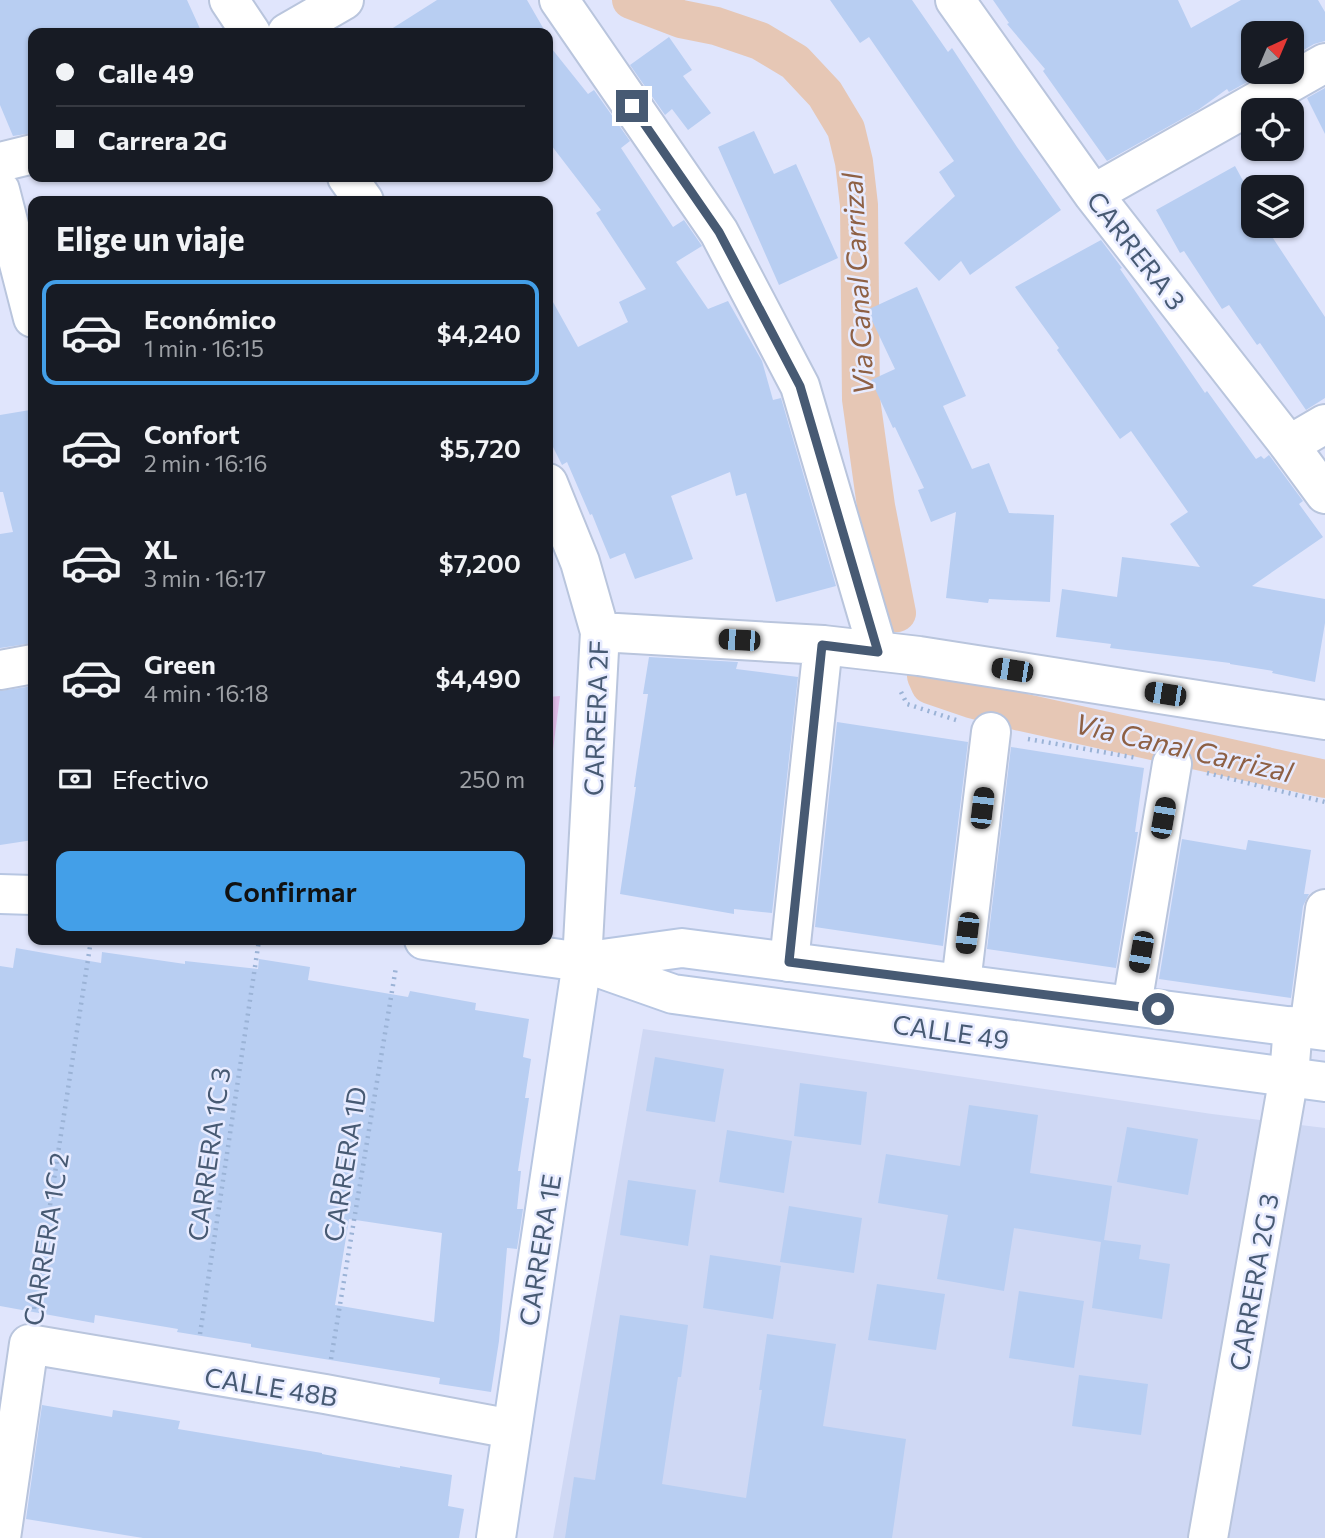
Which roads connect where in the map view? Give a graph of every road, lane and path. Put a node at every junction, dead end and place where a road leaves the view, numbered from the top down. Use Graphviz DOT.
graph roads {
  1 [pos="229,0"];
  2 [pos="344,0"];
  3 [pos="559,0"];
  4 [pos="955,0"];
  5 [pos="248,28"];
  6 [pos="296,28"];
  7 [pos="1325,64"];
  8 [pos="28,155"];
  9 [pos="0,162"];
  10 [pos="0,190"];
  11 [pos="1093,194"];
  12 [pos="28,299"];
  13 [pos="1325,424"];
  14 [pos="1289,445"];
  15 [pos="1325,494"];
  16 [pos="553,509"];
  17 [pos="564,565"];
  18 [pos="600,632"];
  19 [pos="822,645"];
  20 [pos="878,652"];
  21 [pos="28,665"];
  22 [pos="0,670"];
  23 [pos="1325,720"];
  24 [pos="990,732"];
  25 [pos="1172,764"];
  26 [pos="1325,802"];
  27 [pos="0,894"];
  28 [pos="28,894"];
  29 [pos="1325,909"];
  30 [pos="90,945"];
  31 [pos="258,945"];
  32 [pos="460,945"];
  33 [pos="582,962"];
  34 [pos="789,962"];
  35 [pos="396,967"];
  36 [pos="961,984"];
  37 [pos="1132,1005"];
  38 [pos="1309,1029"];
  39 [pos="1307,1079"];
  40 [pos="29,1344"];
  41 [pos="194,1373"];
  42 [pos="325,1394"];
  43 [pos="512,1429"];
  44 [pos="1,1538"];
  45 [pos="496,1538"];
  46 [pos="1208,1538"];
  1 -- 5 [label="street"];
  2 -- 6 [label="street"];
  3 -- 20 [label="street"];
  4 -- 11 [label="street, CARRERA 3"];
  7 -- 11 [label="street"];
  8 -- 9 [label="street"];
  10 -- 12 [label="street"];
  11 -- 14 [label="street, CARRERA 3"];
  13 -- 14 [label="street"];
  14 -- 15 [label="street, CARRERA 3"];
  16 -- 17 [label="street, CARRERA 2F"];
  17 -- 18 [label="street, CARRERA 2F"];
  18 -- 19 [label="street"];
  18 -- 33 [label="street, CARRERA 2F"];
  19 -- 20 [label="street"];
  19 -- 34 [label="street"];
  20 -- 23 [label="street"];
  20 -- 24 [label="path"];
  21 -- 22 [label="street"];
  24 -- 25 [label="path"];
  24 -- 36 [label="street"];
  25 -- 26 [label="path"];
  25 -- 37 [label="street"];
  27 -- 28 [label="street"];
  29 -- 38 [label="street, CARRERA 2G 3"];
  30 -- 40 [label="path, CARRERA 1C 2"];
  31 -- 41 [label="path, CARRERA 1C 3"];
  32 -- 33 [label="street, CALLE 49"];
  33 -- 34 [label="street, CALLE 49"];
  33 -- 39 [label="street, CALLE 49"];
  33 -- 43 [label="street, CARRERA 1E"];
  34 -- 36 [label="street, CALLE 49"];
  35 -- 42 [label="path, CARRERA 1D"];
  36 -- 37 [label="street, CALLE 49"];
  37 -- 38 [label="street, CALLE 49"];
  38 -- 39 [label="street, CARRERA 2G 3"];
  39 -- 46 [label="street, CARRERA 2G 3"];
  40 -- 41 [label="street, CALLE 48B"];
  40 -- 44 [label="street, CARRERA 1C 2"];
  41 -- 42 [label="street, CALLE 48B"];
  42 -- 43 [label="street, CALLE 48B"];
  43 -- 45 [label="street, CARRERA 1E"];
}
